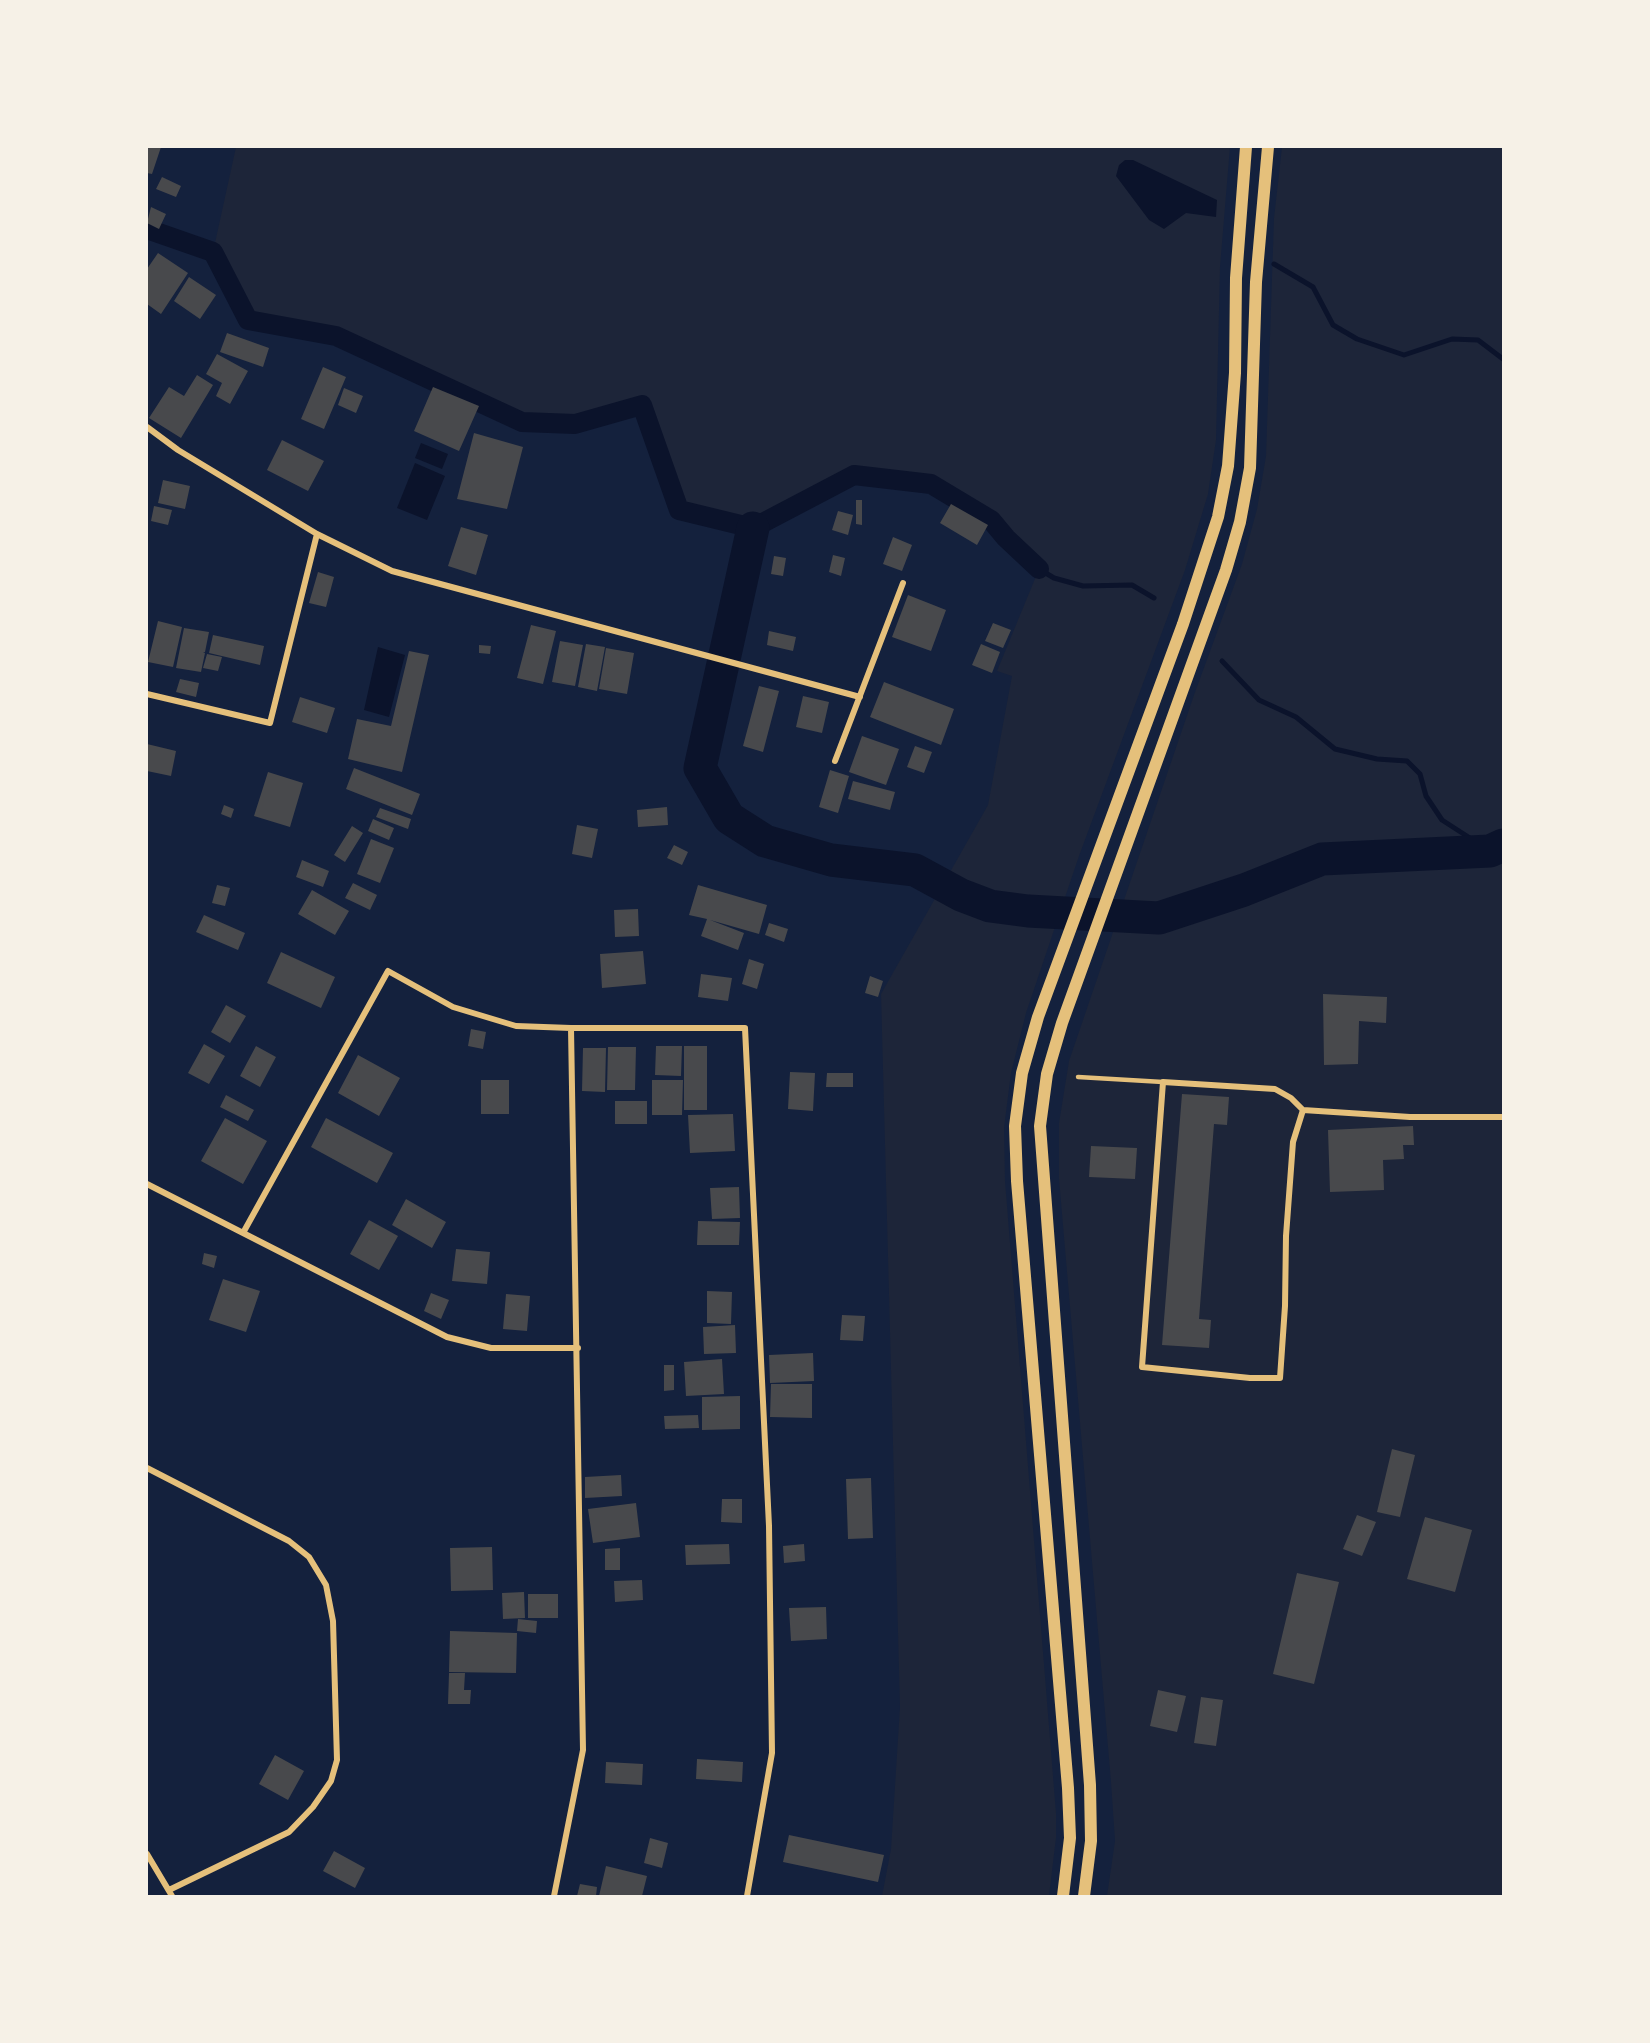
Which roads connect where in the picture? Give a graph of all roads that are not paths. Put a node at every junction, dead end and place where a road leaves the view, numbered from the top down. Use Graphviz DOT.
graph roads {
  1 [pos="1246,147"];
  2 [pos="1268,147"];
  3 [pos="147,427"];
  4 [pos="317,534"];
  5 [pos="903,583"];
  6 [pos="147,694"];
  7 [pos="860,697"];
  8 [pos="835,761"];
  9 [pos="571,1029"];
  10 [pos="1078,1077"];
  11 [pos="1163,1082"];
  12 [pos="1302,1110"];
  13 [pos="1503,1117"];
  14 [pos="147,1184"];
  15 [pos="243,1233"];
  16 [pos="578,1348"];
  17 [pos="147,1468"];
  18 [pos="147,1854"];
  19 [pos="171,1893"];
  20 [pos="554,1896"];
  21 [pos="747,1896"];
  22 [pos="1063,1896"];
  23 [pos="1084,1896"];
  1 -- 22 [label="main road"];
  2 -- 23 [label="main road"];
  3 -- 4 [label="street"];
  4 -- 6 [label="street"];
  4 -- 7 [label="street"];
  5 -- 7 [label="street"];
  7 -- 8 [label="street"];
  9 -- 15 [label="street"];
  9 -- 16 [label="street"];
  9 -- 21 [label="street"];
  10 -- 11 [label="lane"];
  11 -- 12 [label="street"];
  11 -- 12 [label="street"];
  12 -- 13 [label="street"];
  14 -- 15 [label="street"];
  15 -- 16 [label="street"];
  16 -- 20 [label="street"];
  17 -- 19 [label="street"];
  18 -- 19 [label="street"];
}
